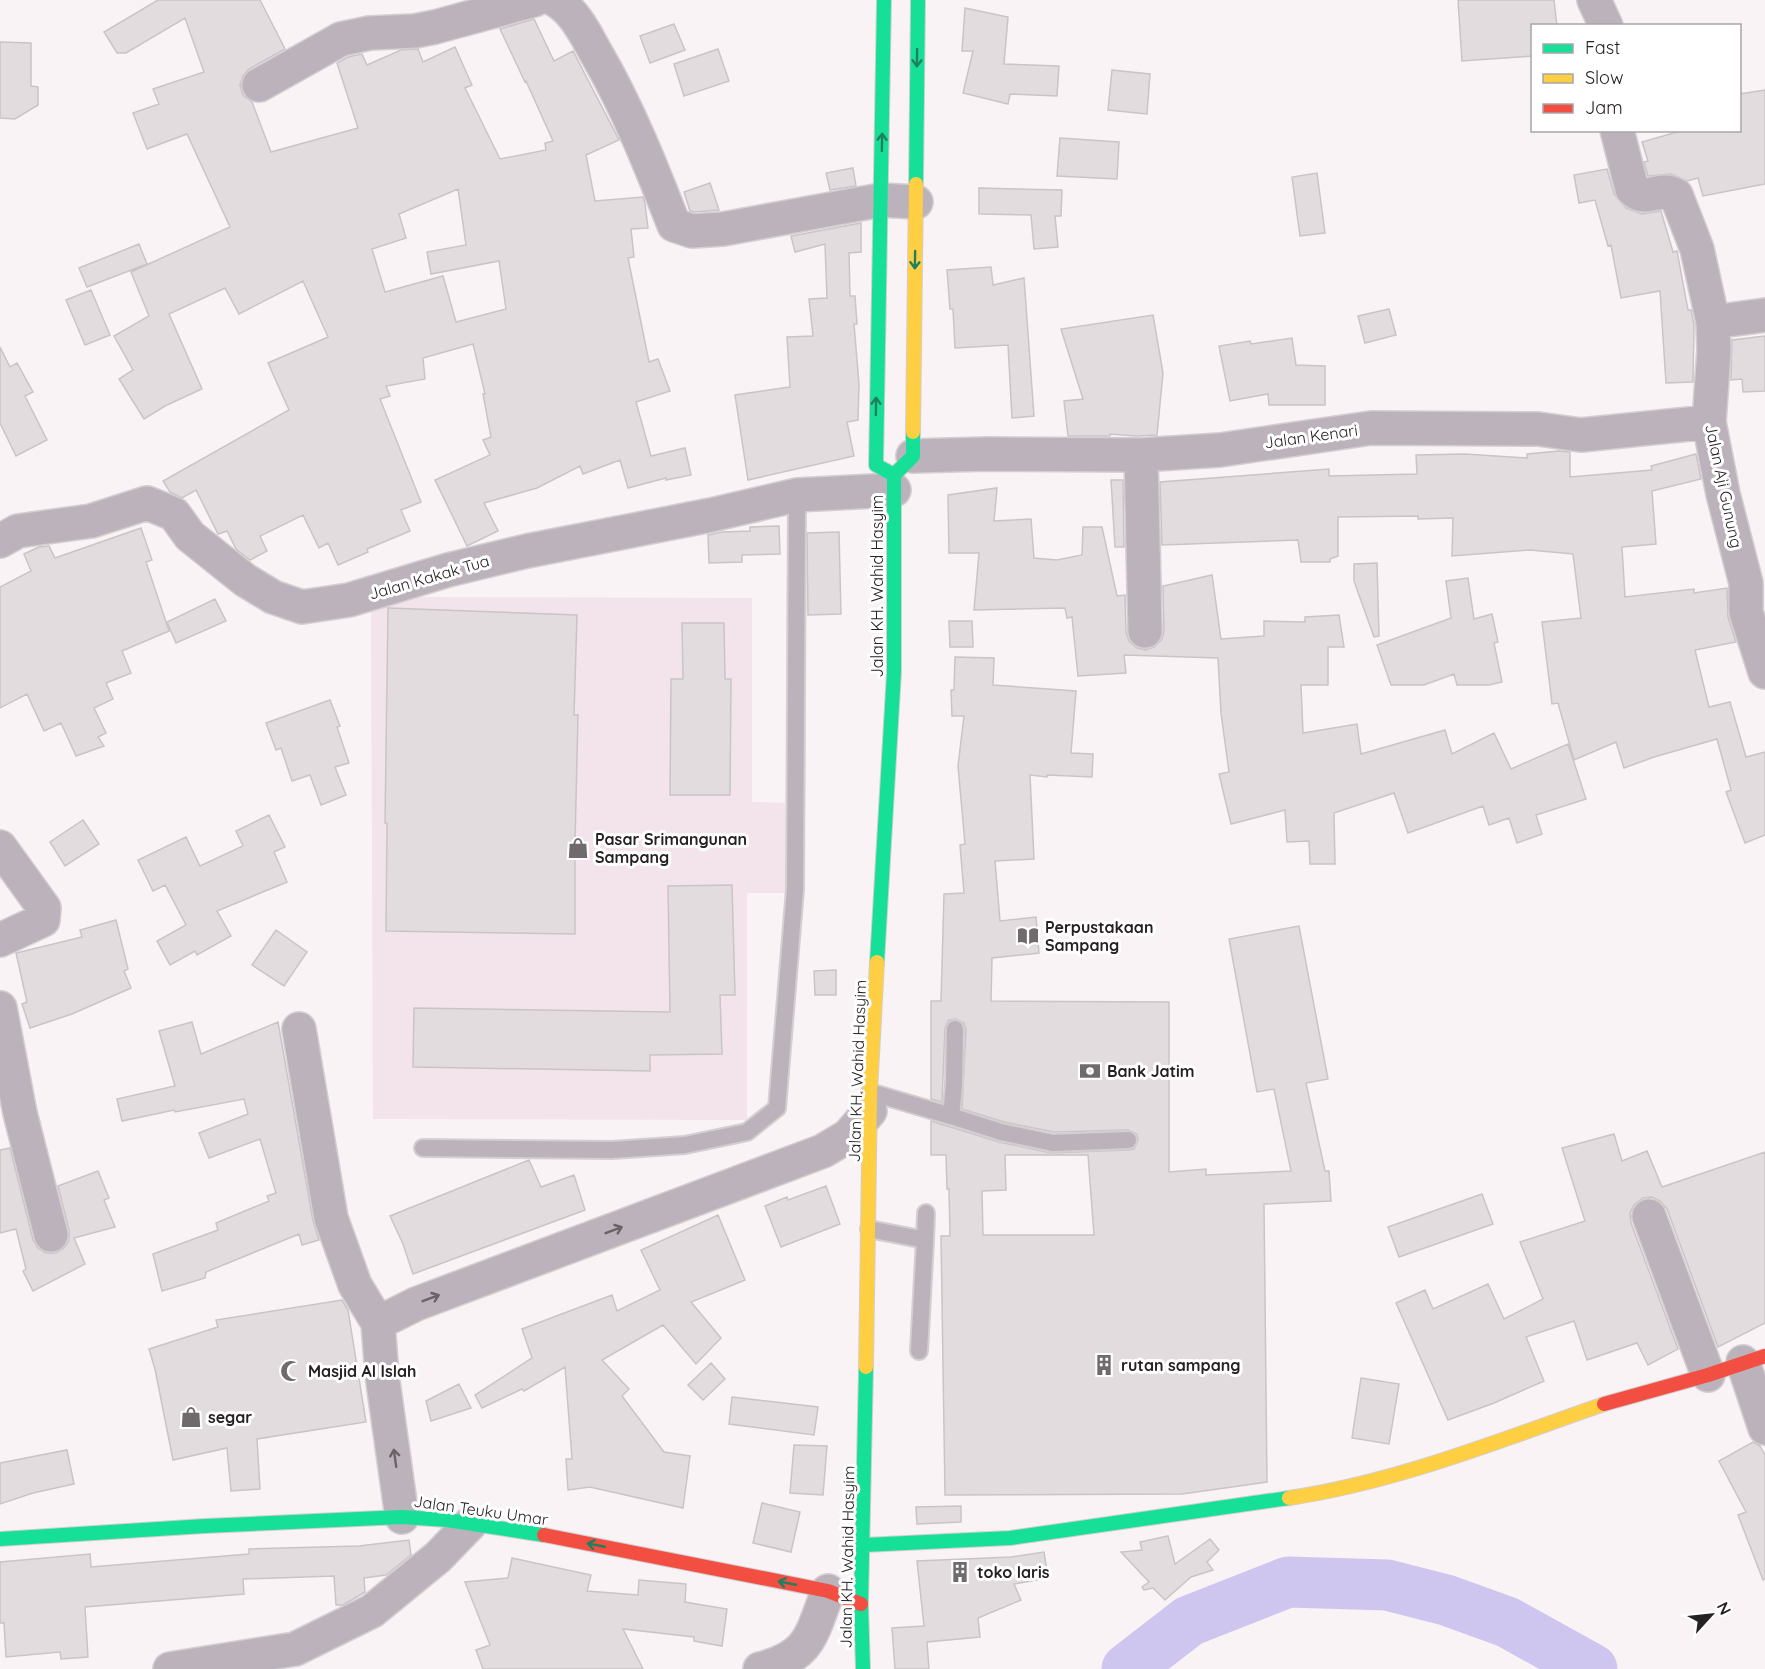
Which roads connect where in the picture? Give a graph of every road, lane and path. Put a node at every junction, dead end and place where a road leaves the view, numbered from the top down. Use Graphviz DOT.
graph roads {
  1 [pos="534,0"];
  2 [pos="555,0"];
  3 [pos="884,0"];
  4 [pos="918,0"];
  5 [pos="1594,0"];
  6 [pos="1605,24"];
  7 [pos="259,85"];
  8 [pos="1618,132"];
  9 [pos="881,200"];
  10 [pos="916,202"];
  11 [pos="1765,315"];
  12 [pos="1713,322"];
  13 [pos="1709,422"];
  14 [pos="1141,455"];
  15 [pos="900,474"];
  16 [pos="797,495"];
  17 [pos="0,541"];
  18 [pos="1145,631"];
  19 [pos="1765,672"];
  20 [pos="0,847"];
  21 [pos="0,940"];
  22 [pos="0,1008"];
  23 [pos="299,1029"];
  24 [pos="955,1029"];
  25 [pos="870,1101"];
  26 [pos="951,1116"];
  27 [pos="1128,1140"];
  28 [pos="423,1148"];
  29 [pos="823,1151"];
  30 [pos="870,1195"];
  31 [pos="926,1213"];
  32 [pos="1649,1216"];
  33 [pos="869,1229"];
  34 [pos="51,1235"];
  35 [pos="925,1240"];
  36 [pos="378,1323"];
  37 [pos="919,1351"];
  38 [pos="1754,1359"];
  39 [pos="1708,1375"];
  40 [pos="1765,1428"];
  41 [pos="402,1516"];
  42 [pos="471,1523"];
  43 [pos="0,1539"];
  44 [pos="864,1545"];
  45 [pos="836,1593"];
  46 [pos="861,1604"];
  47 [pos="170,1669"];
  48 [pos="760,1669"];
  49 [pos="863,1669"];
  1 -- 7 [label="street"];
  2 -- 9 [label="street"];
  9 -- 3 [label="main road, Jalan KH. Wahid Hasyim, one-way"];
  4 -- 10 [label="main road, Jalan KH. Wahid Hasyim, one-way"];
  5 -- 6 [label="street"];
  8 -- 12 [label="street, Jalan Aji Gunung"];
  9 -- 10 [label="street"];
  15 -- 9 [label="main road, Jalan KH. Wahid Hasyim, one-way"];
  10 -- 15 [label="main road, Jalan KH. Wahid Hasyim, one-way"];
  11 -- 12 [label="street"];
  12 -- 13 [label="street, Jalan Aji Gunung"];
  13 -- 14 [label="street, Jalan Kenari"];
  13 -- 19 [label="street, Jalan Aji Gunung"];
  14 -- 15 [label="street, Jalan Kenari"];
  14 -- 18 [label="street"];
  15 -- 16 [label="street, Jalan Kakak Tua"];
  15 -- 25 [label="main road, Jalan KH. Wahid Hasyim"];
  16 -- 17 [label="street, Jalan Kakak Tua"];
  16 -- 28 [label="lane"];
  20 -- 21 [label="street"];
  22 -- 34 [label="street"];
  23 -- 36 [label="street"];
  24 -- 26 [label="lane"];
  25 -- 26 [label="lane"];
  25 -- 29 [label="street"];
  25 -- 30 [label="main road, Jalan KH. Wahid Hasyim"];
  26 -- 27 [label="lane"];
  29 -- 30 [label="street"];
  36 -- 29 [label="street, one-way"];
  30 -- 33 [label="main road, Jalan KH. Wahid Hasyim"];
  31 -- 35 [label="lane"];
  32 -- 39 [label="street"];
  33 -- 35 [label="lane"];
  33 -- 44 [label="main road, Jalan KH. Wahid Hasyim"];
  35 -- 37 [label="lane"];
  41 -- 36 [label="street, one-way"];
  38 -- 39 [label="main road"];
  38 -- 40 [label="street"];
  39 -- 44 [label="main road"];
  41 -- 42 [label="main road, Jalan Teuku Umar"];
  41 -- 43 [label="main road, Jalan Teuku Umar"];
  45 -- 42 [label="main road, Jalan Teuku Umar, one-way"];
  42 -- 47 [label="street"];
  44 -- 46 [label="main road, Jalan KH. Wahid Hasyim"];
  45 -- 46 [label="main road, Jalan Teuku Umar"];
  45 -- 48 [label="street"];
  46 -- 49 [label="main road, Jalan KH. Wahid Hasyim"];
}
